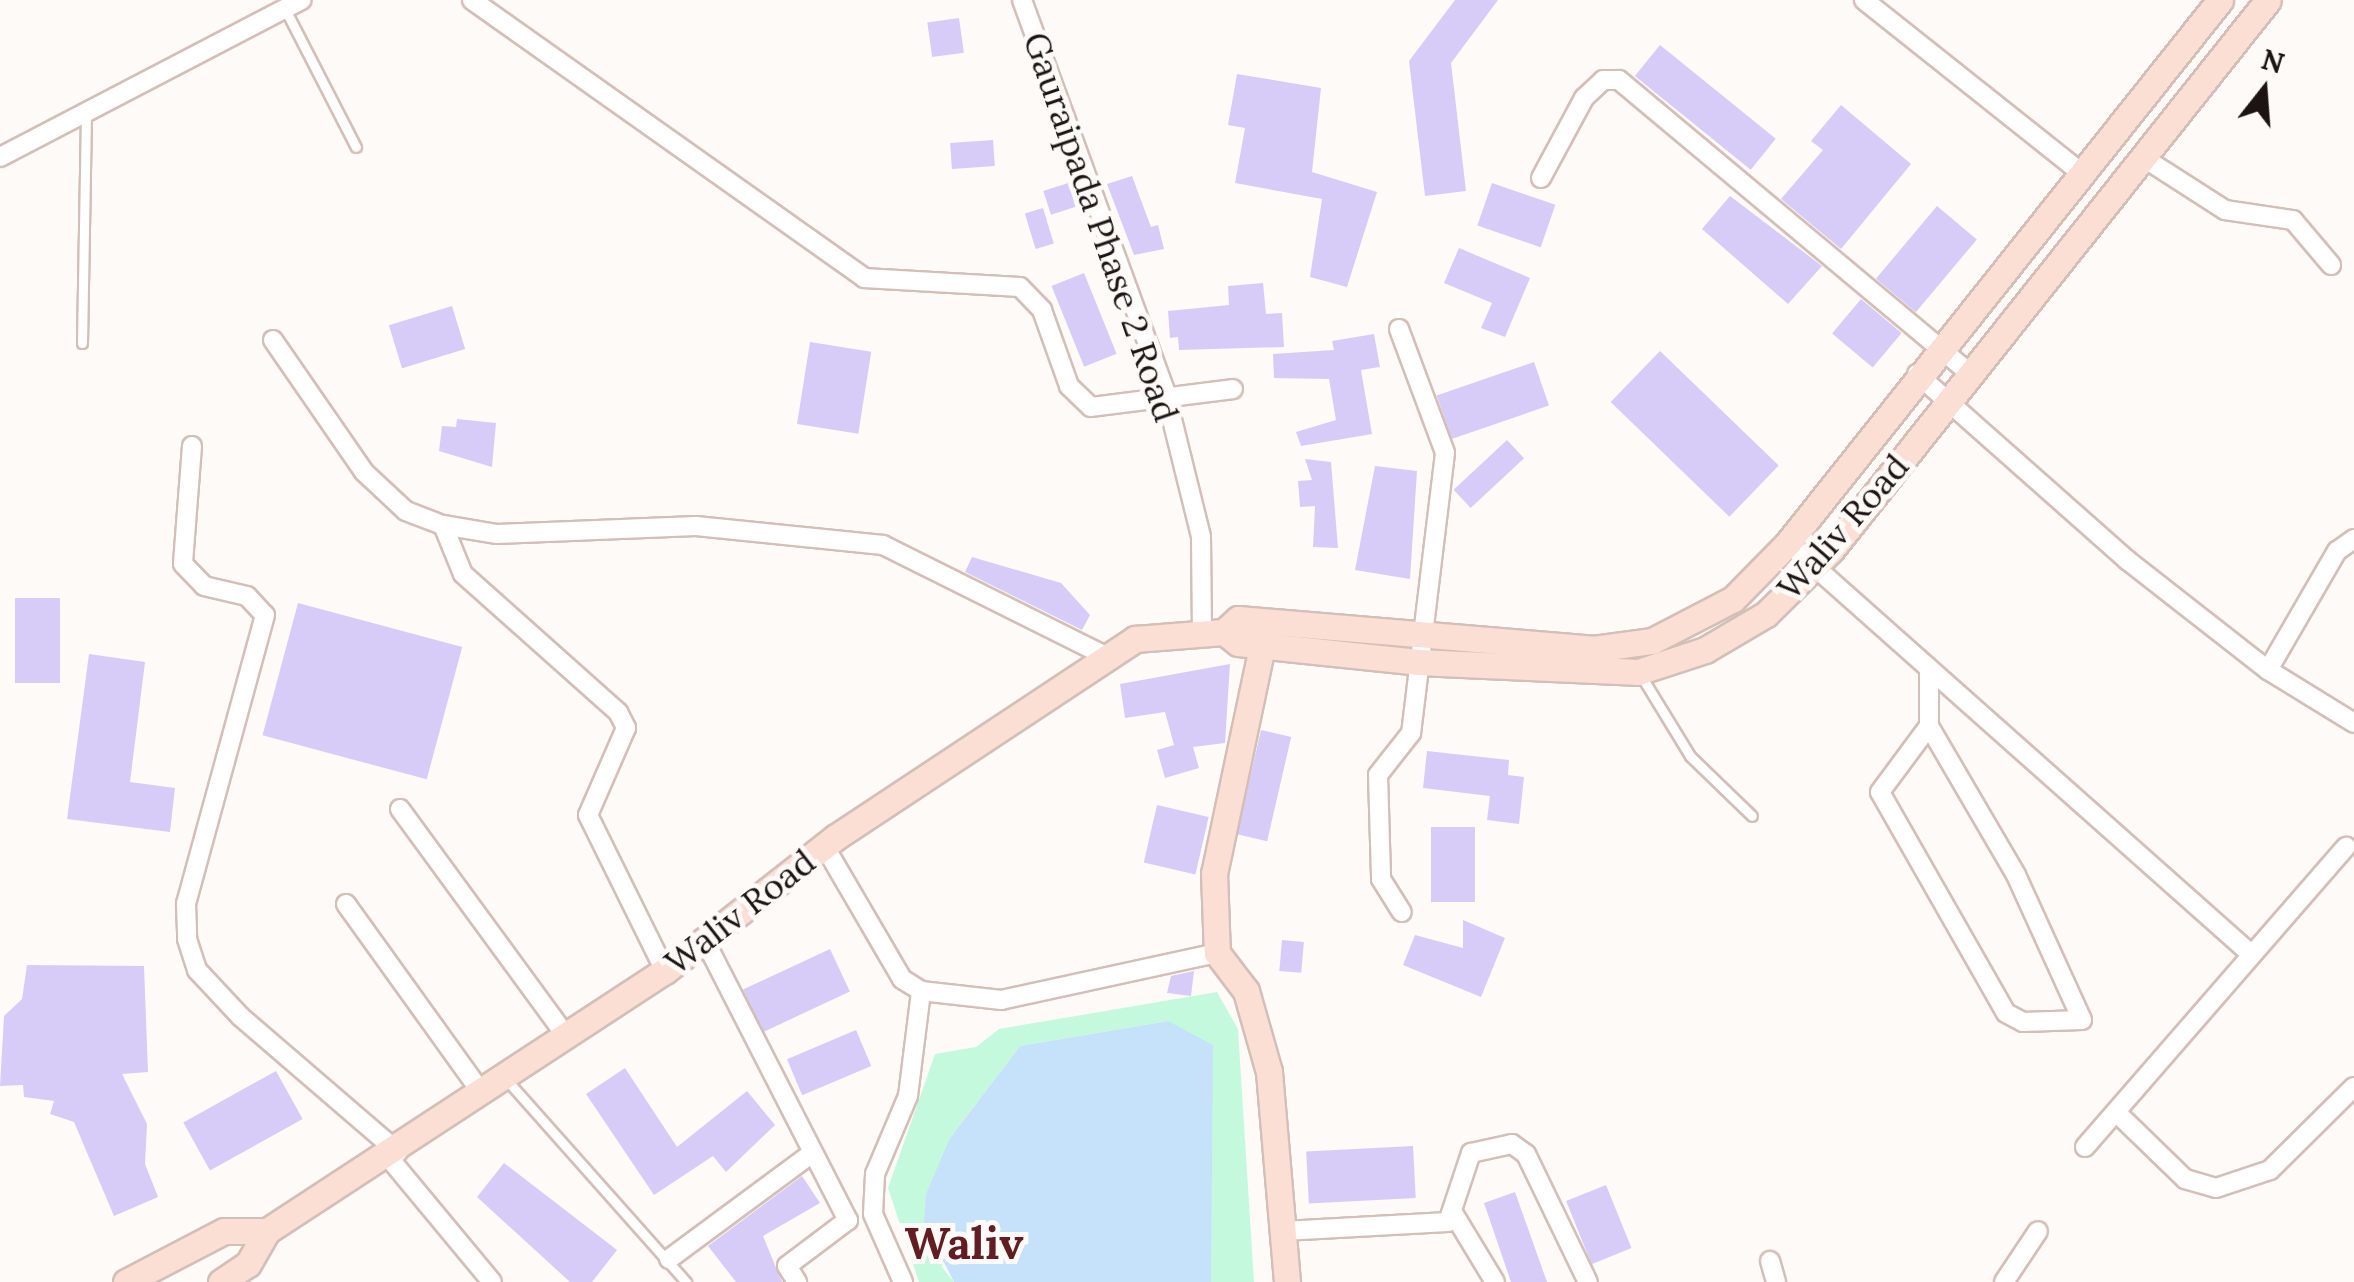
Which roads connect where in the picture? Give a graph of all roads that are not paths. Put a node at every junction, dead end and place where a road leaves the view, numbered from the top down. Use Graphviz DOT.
graph roads {
  1 [pos="472,0"];
  2 [pos="1022,0"];
  3 [pos="1864,0"];
  4 [pos="2220,0"];
  5 [pos="2268,0"];
  6 [pos="292,4"];
  7 [pos="86,112"];
  8 [pos="356,147"];
  9 [pos="0,157"];
  10 [pos="2144,158"];
  11 [pos="2080,172"];
  12 [pos="1541,178"];
  13 [pos="2332,265"];
  14 [pos="1399,329"];
  15 [pos="273,340"];
  16 [pos="82,343"];
  17 [pos="1936,348"];
  18 [pos="1968,372"];
  19 [pos="1918,374"];
  20 [pos="1234,389"];
  21 [pos="1166,391"];
  22 [pos="1950,396"];
  23 [pos="192,446"];
  24 [pos="443,526"];
  25 [pos="2354,539"];
  26 [pos="1788,543"];
  27 [pos="1816,567"];
  28 [pos="1213,632"];
  29 [pos="1265,633"];
  30 [pos="1418,649"];
  31 [pos="1104,654"];
  32 [pos="2268,670"];
  33 [pos="1638,672"];
  34 [pos="1929,672"];
  35 [pos="2354,723"];
  36 [pos="1929,726"];
  37 [pos="400,809"];
  38 [pos="1752,816"];
  39 [pos="824,847"];
  40 [pos="2346,847"];
  41 [pos="346,904"];
  42 [pos="1402,912"];
  43 [pos="705,941"];
  44 [pos="1217,952"];
  45 [pos="2251,954"];
  46 [pos="665,971"];
  47 [pos="921,991"];
  48 [pos="566,1036"];
  49 [pos="505,1078"];
  50 [pos="2354,1087"];
  51 [pos="482,1093"];
  52 [pos="2116,1113"];
  53 [pos="2085,1147"];
  54 [pos="811,1154"];
  55 [pos="393,1155"];
  56 [pos="1456,1216"];
  57 [pos="268,1231"];
  58 [pos="2038,1231"];
  59 [pos="1283,1232"];
  60 [pos="669,1258"];
  61 [pos="1770,1261"];
  62 [pos="126,1282"];
  63 [pos="220,1282"];
  64 [pos="492,1282"];
  65 [pos="686,1282"];
  66 [pos="797,1282"];
  67 [pos="903,1282"];
  68 [pos="1287,1282"];
  69 [pos="1495,1282"];
  70 [pos="1588,1282"];
  71 [pos="1776,1282"];
  72 [pos="2004,1282"];
  1 -- 21 [label="street"];
  2 -- 21 [label="street, Gauraipada Phase 2 Road"];
  3 -- 11 [label="street"];
  4 -- 11 [label="main road, Waliv Road"];
  5 -- 10 [label="main road, Waliv Road"];
  6 -- 7 [label="street"];
  6 -- 8 [label="lane"];
  7 -- 9 [label="street"];
  7 -- 16 [label="lane"];
  10 -- 13 [label="street"];
  10 -- 18 [label="main road, Waliv Road"];
  11 -- 17 [label="main road, Waliv Road"];
  12 -- 17 [label="street"];
  14 -- 30 [label="street"];
  15 -- 24 [label="street"];
  17 -- 18 [label="street"];
  17 -- 19 [label="main road, Waliv Road"];
  18 -- 22 [label="main road, Waliv Road"];
  19 -- 22 [label="street"];
  19 -- 26 [label="main road, Waliv Road"];
  20 -- 21 [label="street"];
  21 -- 28 [label="street, Gauraipada Phase 2 Road"];
  22 -- 27 [label="main road, Waliv Road"];
  22 -- 32 [label="street"];
  23 -- 55 [label="street"];
  24 -- 31 [label="street"];
  24 -- 46 [label="street"];
  25 -- 32 [label="street"];
  26 -- 27 [label="street"];
  26 -- 30 [label="main road, Waliv Road"];
  27 -- 33 [label="main road, Waliv Road"];
  27 -- 34 [label="street"];
  28 -- 29 [label="main road, Waliv Road"];
  28 -- 31 [label="main road, Waliv Road"];
  29 -- 30 [label="main road, Waliv Road"];
  29 -- 44 [label="main road"];
  30 -- 33 [label="main road, Waliv Road"];
  30 -- 42 [label="street"];
  31 -- 39 [label="main road, Waliv Road"];
  32 -- 35 [label="street"];
  33 -- 38 [label="lane"];
  34 -- 36 [label="street"];
  34 -- 45 [label="street"];
  36 -- 36 [label="street"];
  37 -- 48 [label="street"];
  39 -- 43 [label="main road, Waliv Road"];
  39 -- 47 [label="street"];
  40 -- 45 [label="street"];
  41 -- 51 [label="street"];
  43 -- 46 [label="main road, Waliv Road"];
  43 -- 54 [label="street"];
  44 -- 47 [label="street"];
  44 -- 59 [label="main road"];
  45 -- 52 [label="street"];
  46 -- 48 [label="main road, Waliv Road"];
  47 -- 67 [label="street"];
  48 -- 49 [label="main road, Waliv Road"];
  49 -- 51 [label="main road, Waliv Road"];
  49 -- 60 [label="lane"];
  50 -- 52 [label="street"];
  51 -- 55 [label="main road, Waliv Road"];
  52 -- 53 [label="street"];
  54 -- 60 [label="street"];
  54 -- 66 [label="street"];
  55 -- 57 [label="main road, Waliv Road"];
  55 -- 64 [label="street"];
  56 -- 59 [label="street"];
  56 -- 69 [label="street"];
  56 -- 70 [label="street"];
  57 -- 62 [label="main road, Waliv Road"];
  57 -- 63 [label="main road, Waliv Road"];
  58 -- 72 [label="street"];
  59 -- 68 [label="main road"];
  60 -- 65 [label="lane"];
  61 -- 71 [label="street"];
}
